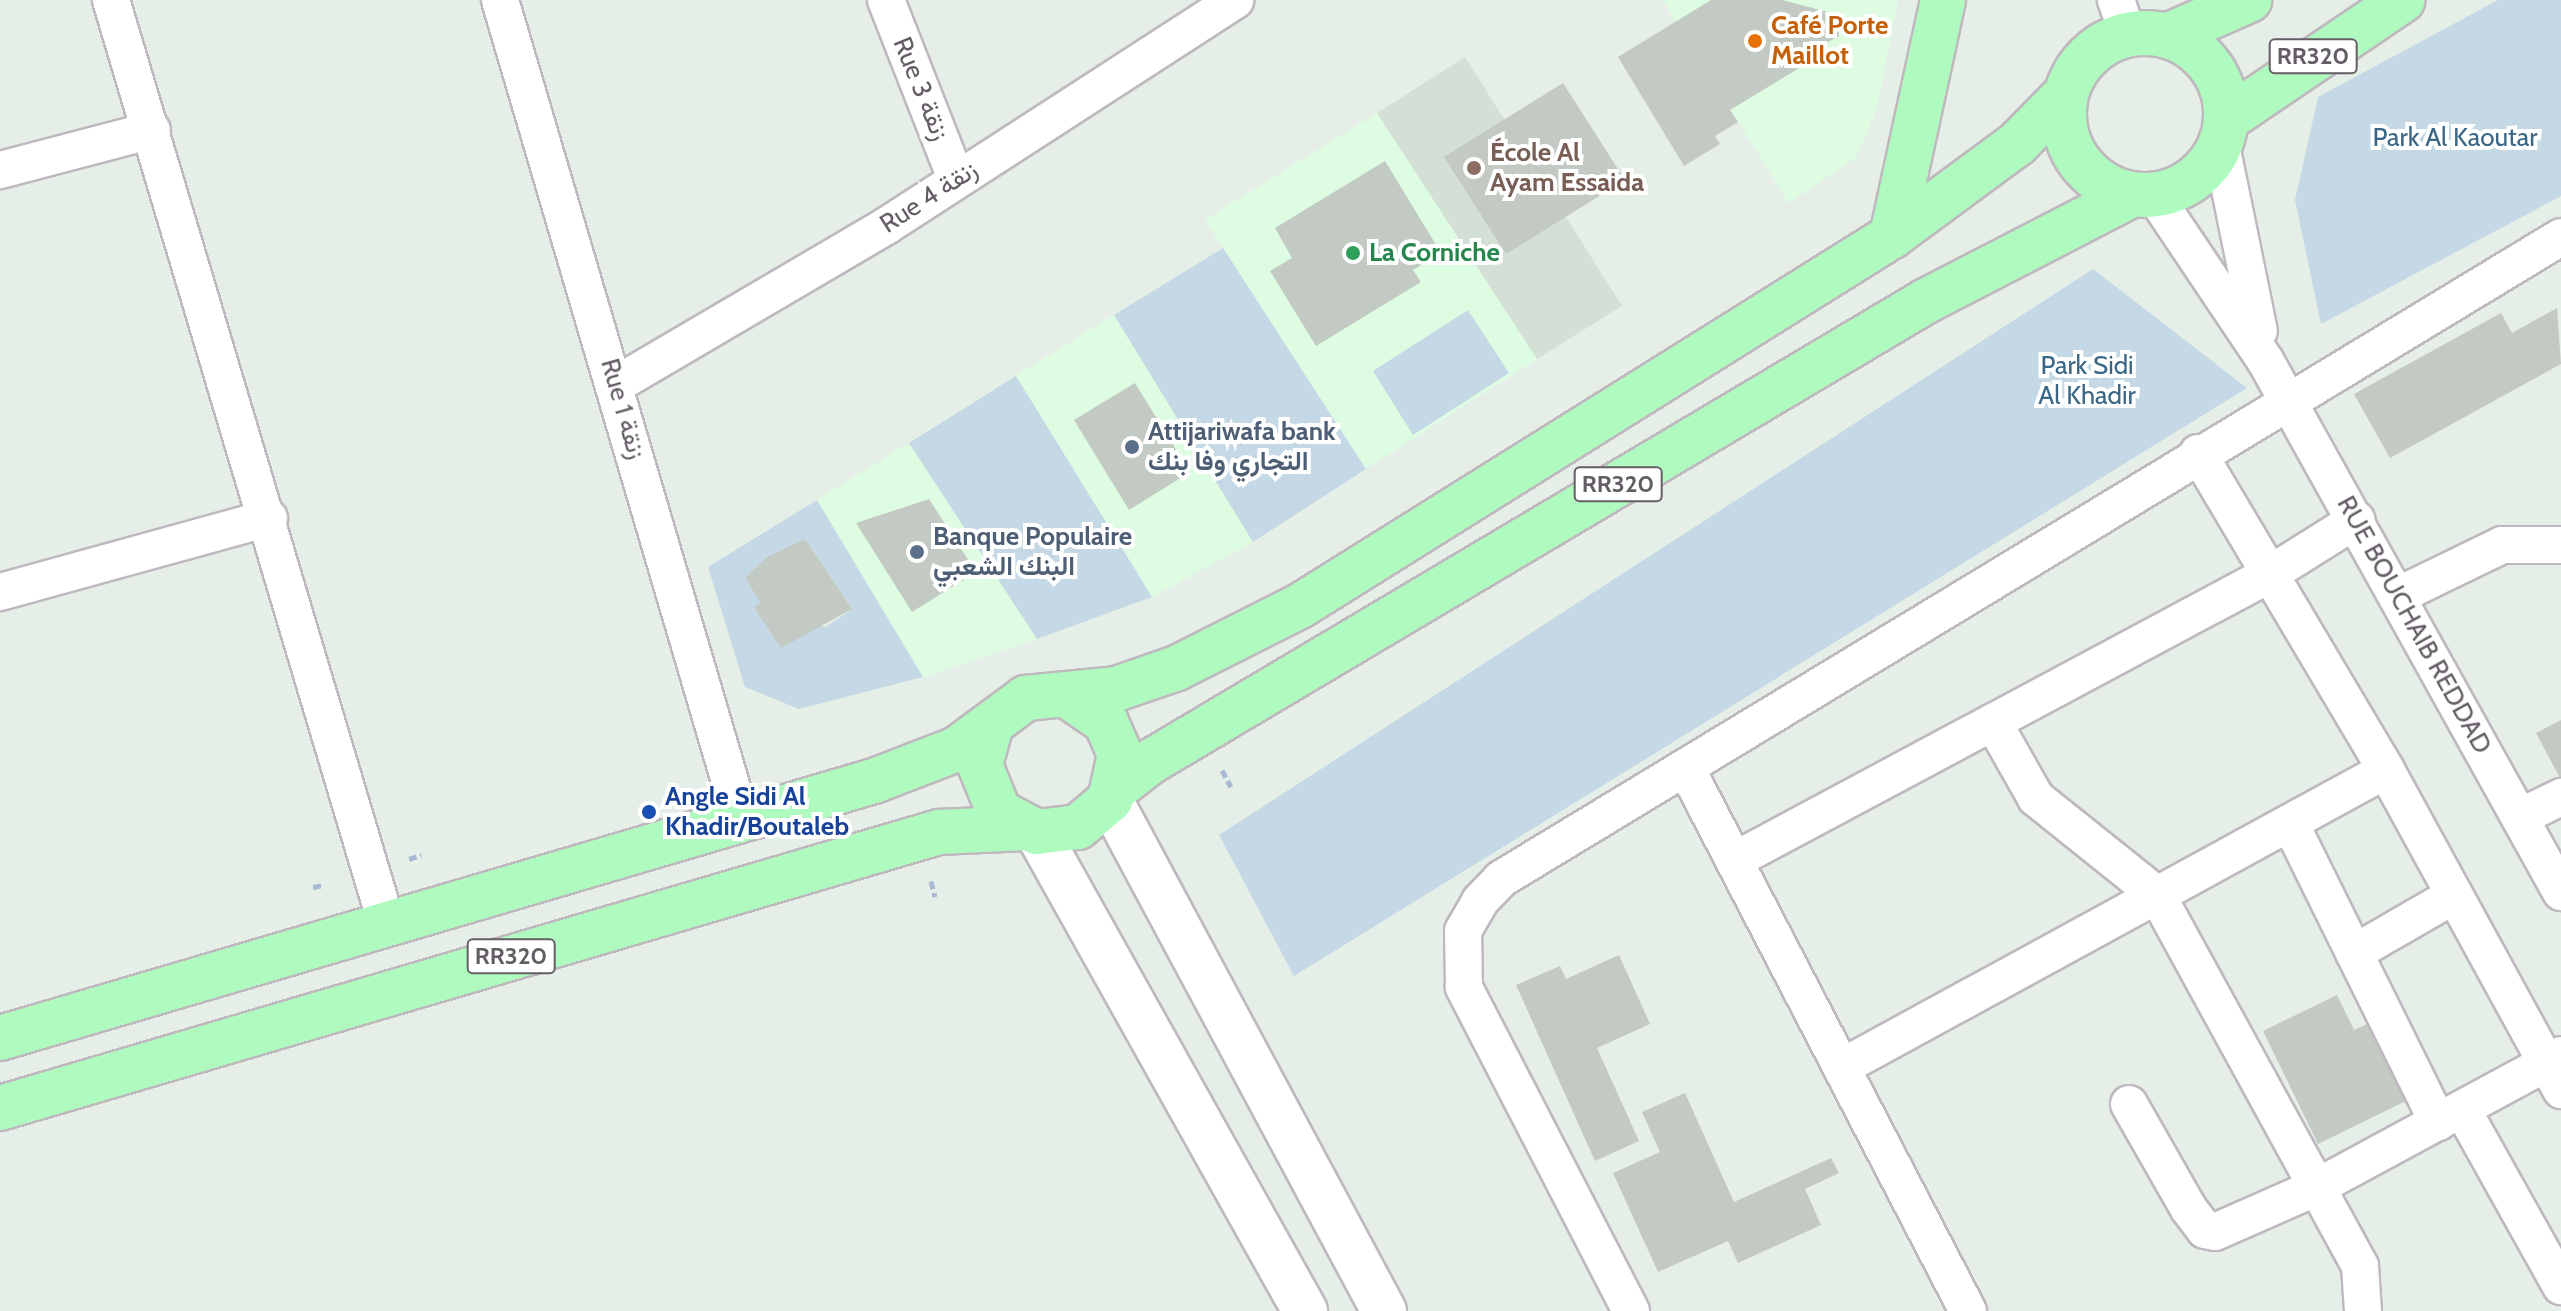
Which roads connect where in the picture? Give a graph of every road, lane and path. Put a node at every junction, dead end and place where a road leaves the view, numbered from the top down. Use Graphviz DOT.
graph roads {
  1 [pos="111,0"];
  2 [pos="500,0"];
  3 [pos="886,0"];
  4 [pos="1235,0"];
  5 [pos="1943,0"];
  6 [pos="2249,0"];
  7 [pos="2403,0"];
  8 [pos="2137,24"];
  9 [pos="2065,95"];
  10 [pos="152,130"];
  11 [pos="2224,132"];
  12 [pos="0,170"];
  13 [pos="956,179"];
  14 [pos="2143,195"];
  15 [pos="1892,236"];
  16 [pos="2561,237"];
  17 [pos="2265,360"];
  18 [pos="617,384"];
  19 [pos="2287,398"];
  20 [pos="2198,453"];
  21 [pos="269,518"];
  22 [pos="2356,520"];
  23 [pos="2561,545"];
  24 [pos="2270,574"];
  25 [pos="0,592"];
  26 [pos="2399,595"];
  27 [pos="1068,696"];
  28 [pos="1993,722"];
  29 [pos="991,725"];
  30 [pos="1220,765"];
  31 [pos="1686,768"];
  32 [pos="2386,770"];
  33 [pos="1231,787"];
  34 [pos="1113,795"];
  35 [pos="2561,797"];
  36 [pos="2520,817"];
  37 [pos="741,819"];
  38 [pos="2290,823"];
  39 [pos="1031,830"];
  40 [pos="421,855"];
  41 [pos="409,859"];
  42 [pos="1735,860"];
  43 [pos="323,885"];
  44 [pos="313,887"];
  45 [pos="2561,892"];
  46 [pos="2157,895"];
  47 [pos="2455,895"];
  48 [pos="386,922"];
  49 [pos="2354,953"];
  50 [pos="0,1038"];
  51 [pos="1842,1067"];
  52 [pos="2556,1069"];
  53 [pos="2129,1104"];
  54 [pos="0,1108"];
  55 [pos="2450,1115"];
  56 [pos="2317,1187"];
  57 [pos="2561,1286"];
  58 [pos="1305,1311"];
  59 [pos="1384,1311"];
  60 [pos="1631,1311"];
  61 [pos="1968,1311"];
  62 [pos="2363,1311"];
  1 -- 10 [label="street"];
  2 -- 18 [label="street, Rue 1 زنقة"];
  3 -- 13 [label="street, Rue 3 زنقة"];
  4 -- 13 [label="street, Rue 4 زنقة"];
  5 -- 15 [label="main road"];
  6 -- 8 [label="main road, RR320"];
  7 -- 11 [label="main road, RR320"];
  8 -- 9 [label="main road, RR320"];
  8 -- 11 [label="main road"];
  9 -- 14 [label="main road"];
  9 -- 15 [label="main road, RR320"];
  10 -- 12 [label="street"];
  10 -- 21 [label="street"];
  11 -- 14 [label="main road, RR320"];
  11 -- 17 [label="street, RUE BOUCHAIB REDDAD"];
  13 -- 18 [label="street, Rue 4 زنقة"];
  14 -- 17 [label="street, RUE BOUCHAIB REDDAD"];
  14 -- 34 [label="main road, RR320"];
  15 -- 27 [label="main road, RR320"];
  16 -- 19 [label="street"];
  17 -- 19 [label="street, RUE BOUCHAIB REDDAD"];
  18 -- 37 [label="street, Rue 1 زنقة"];
  19 -- 20 [label="street"];
  19 -- 22 [label="street, RUE BOUCHAIB REDDAD"];
  20 -- 24 [label="street"];
  20 -- 31 [label="street"];
  21 -- 25 [label="street"];
  21 -- 48 [label="street"];
  22 -- 24 [label="street"];
  22 -- 26 [label="street, RUE BOUCHAIB REDDAD"];
  23 -- 26 [label="street"];
  24 -- 28 [label="street"];
  24 -- 32 [label="street"];
  26 -- 36 [label="street, RUE BOUCHAIB REDDAD"];
  27 -- 29 [label="main road, RR320"];
  27 -- 34 [label="main road"];
  28 -- 42 [label="street"];
  28 -- 46 [label="street"];
  29 -- 37 [label="main road, RR320"];
  29 -- 39 [label="main road"];
  30 -- 33 [label="path"];
  31 -- 42 [label="street"];
  31 -- 60 [label="street"];
  32 -- 38 [label="street"];
  32 -- 47 [label="street"];
  34 -- 39 [label="main road, RR320"];
  34 -- 59 [label="main road"];
  35 -- 36 [label="street"];
  36 -- 45 [label="street, RUE BOUCHAIB REDDAD"];
  37 -- 48 [label="main road, RR320"];
  38 -- 46 [label="street"];
  38 -- 49 [label="street"];
  39 -- 54 [label="main road, RR320"];
  39 -- 58 [label="main road"];
  40 -- 41 [label="path"];
  42 -- 51 [label="street"];
  43 -- 44 [label="path"];
  46 -- 51 [label="street"];
  46 -- 56 [label="street"];
  47 -- 49 [label="street"];
  47 -- 52 [label="street"];
  48 -- 50 [label="main road, RR320"];
  49 -- 55 [label="street"];
  51 -- 61 [label="street"];
  52 -- 55 [label="street"];
  53 -- 56 [label="street"];
  55 -- 56 [label="street"];
  55 -- 57 [label="street"];
  56 -- 62 [label="street"];
}
